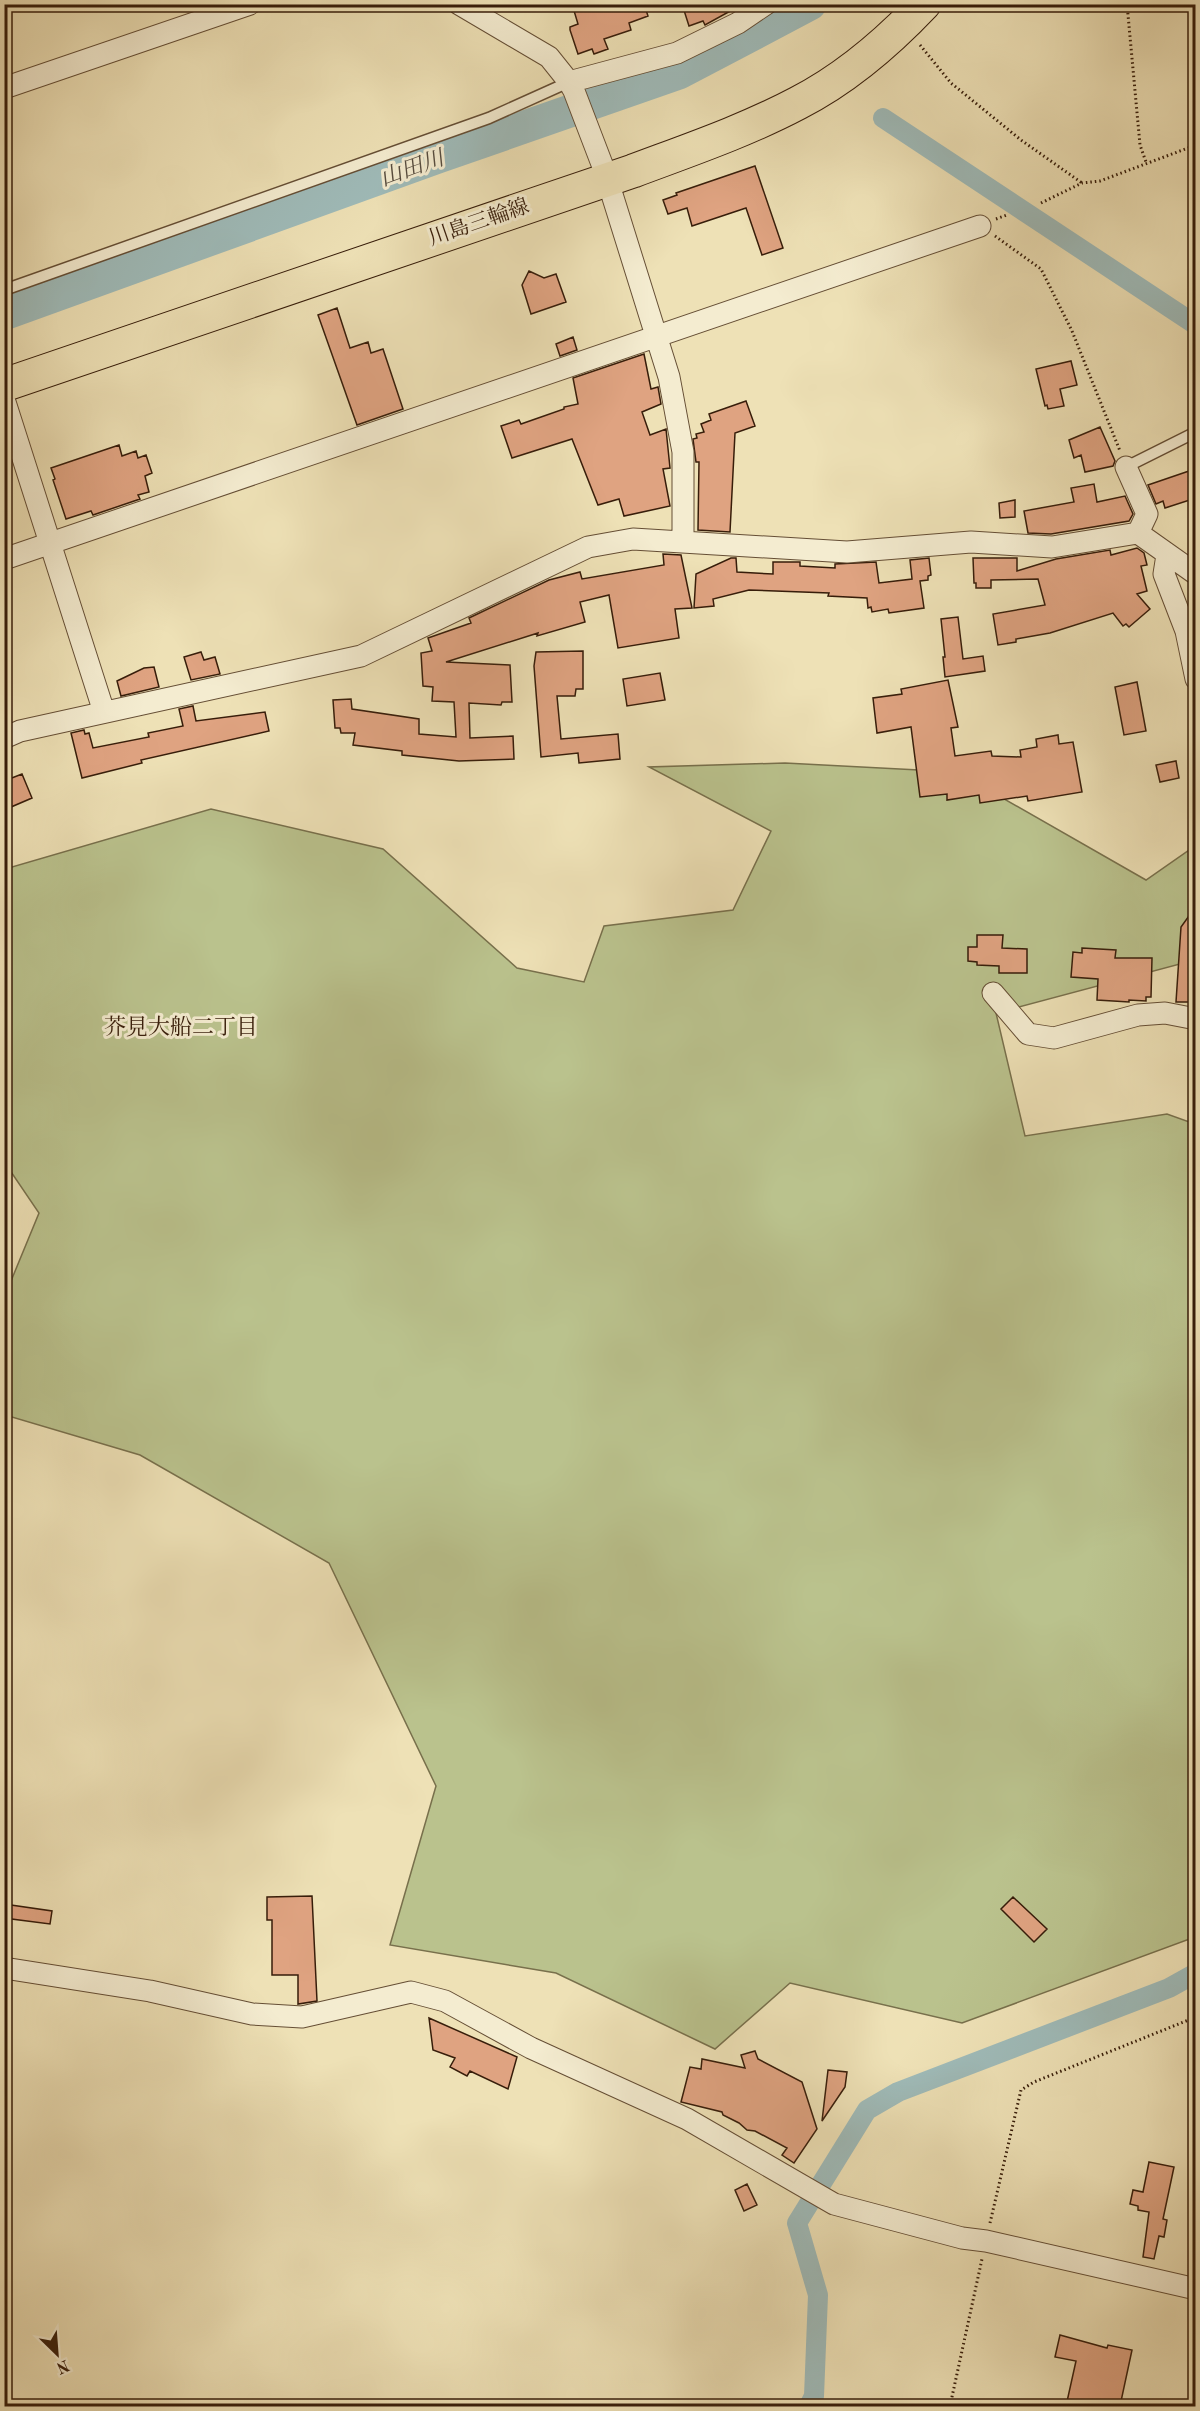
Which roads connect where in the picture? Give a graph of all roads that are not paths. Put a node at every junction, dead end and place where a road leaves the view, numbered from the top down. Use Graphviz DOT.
graph roads {
  1 [pos="250,4"];
  2 [pos="459,4"];
  3 [pos="766,4"];
  4 [pos="914,15"];
  5 [pos="572,87"];
  6 [pos="4,88"];
  7 [pos="606,176"];
  8 [pos="980,226"];
  9 [pos="4,290"];
  10 [pos="657,336"];
  11 [pos="4,385"];
  12 [pos="4,399"];
  13 [pos="1196,432"];
  14 [pos="1126,466"];
  15 [pos="1138,533"];
  16 [pos="683,542"];
  17 [pos="49,543"];
  18 [pos="1167,555"];
  19 [pos="4,559"];
  20 [pos="1196,574"];
  21 [pos="1196,679"];
  22 [pos="104,712"];
  23 [pos="4,738"];
  24 [pos="993,993"];
  25 [pos="1196,1019"];
  26 [pos="4,1968"];
  27 [pos="1196,2289"];
  1 -- 6 [label="street"];
  2 -- 5 [label="street"];
  3 -- 5 [label="street"];
  4 -- 7 [label="main road, 川島三輪線"];
  5 -- 7 [label="street"];
  5 -- 9 [label="lane"];
  7 -- 10 [label="street"];
  7 -- 11 [label="main road, 川島三輪線"];
  8 -- 10 [label="street"];
  10 -- 16 [label="street"];
  10 -- 17 [label="street"];
  12 -- 17 [label="street"];
  13 -- 14 [label="lane"];
  14 -- 15 [label="street"];
  15 -- 16 [label="street"];
  15 -- 18 [label="street"];
  16 -- 22 [label="street"];
  17 -- 19 [label="street"];
  17 -- 22 [label="street"];
  18 -- 20 [label="street"];
  18 -- 21 [label="street"];
  22 -- 23 [label="street"];
  24 -- 25 [label="street"];
  26 -- 27 [label="street"];
}
